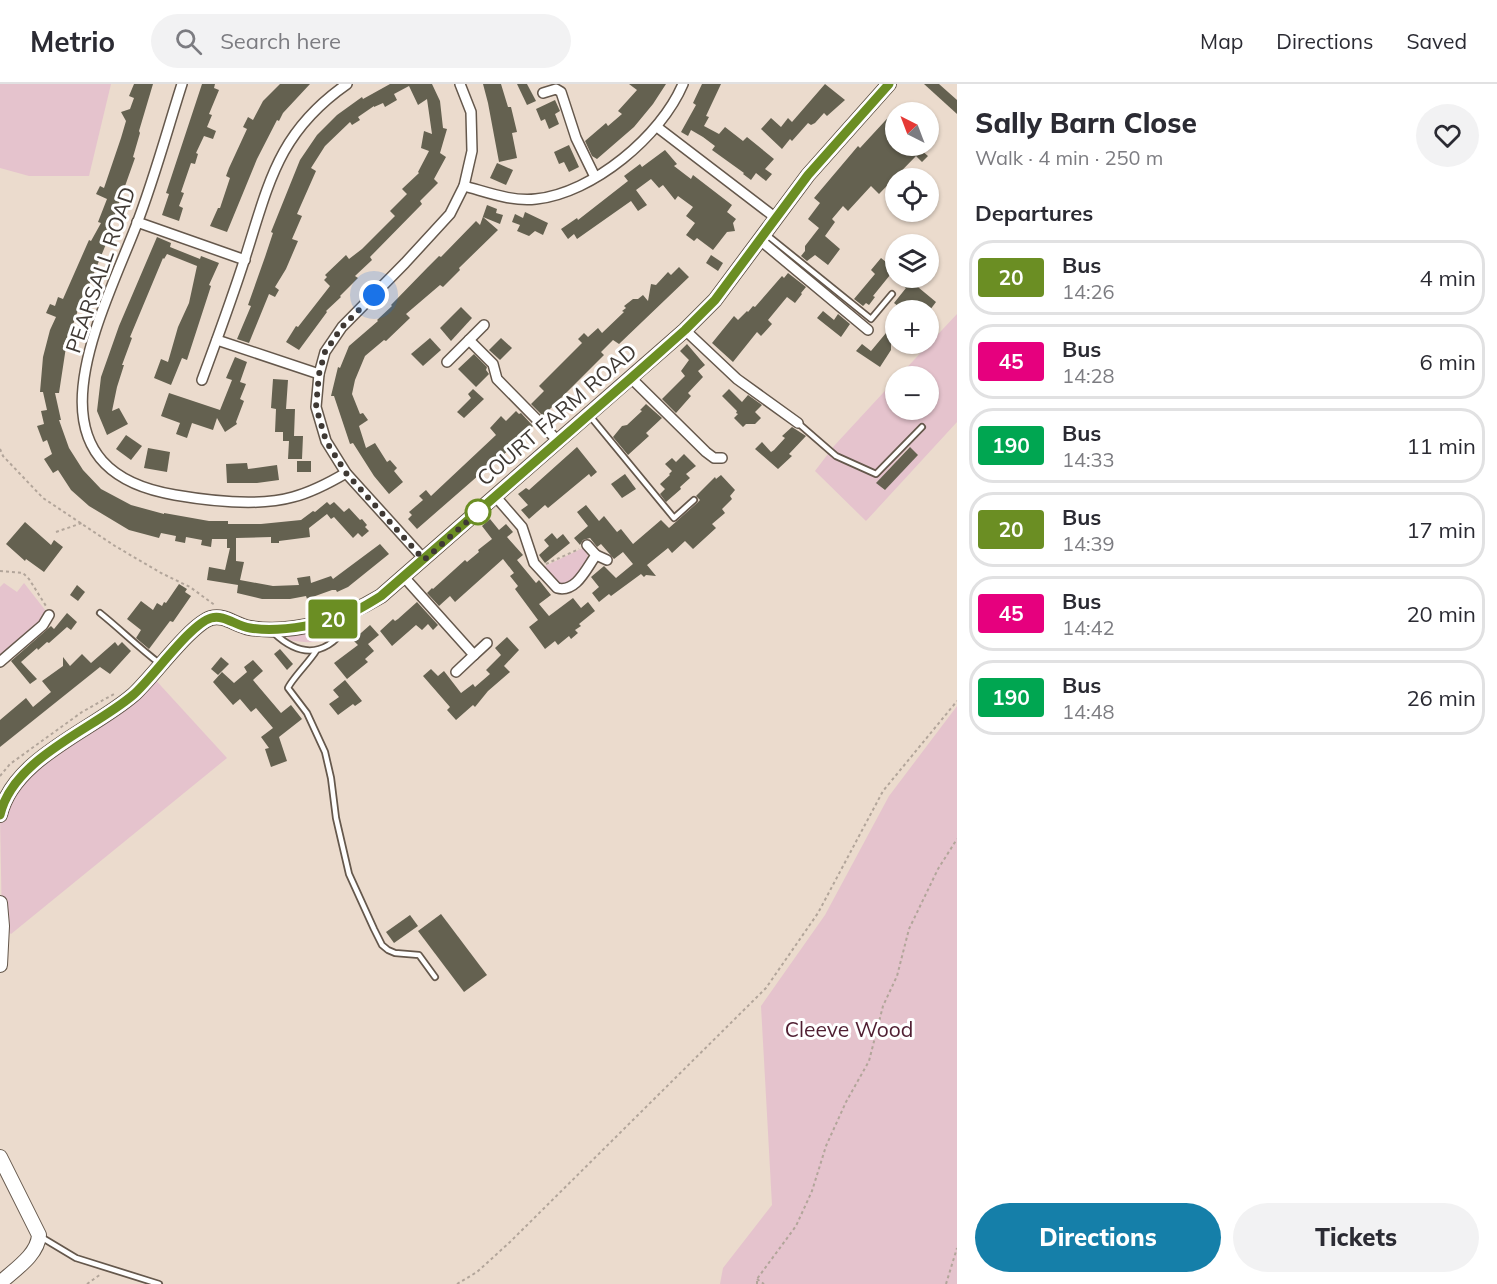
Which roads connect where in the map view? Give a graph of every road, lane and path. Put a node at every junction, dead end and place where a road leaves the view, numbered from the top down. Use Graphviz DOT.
graph roads {
  1 [pos="182,84"];
  2 [pos="347,84"];
  3 [pos="460,84"];
  4 [pos="683,84"];
  5 [pos="889,84"];
  6 [pos="543,93"];
  7 [pos="657,127"];
  8 [pos="595,177"];
  9 [pos="464,186"];
  10 [pos="776,218"];
  11 [pos="137,222"];
  12 [pos="762,237"];
  13 [pos="244,260"];
  14 [pos="892,294"];
  15 [pos="484,325"];
  16 [pos="685,330"];
  17 [pos="868,330"];
  18 [pos="217,340"];
  19 [pos="469,340"];
  20 [pos="447,362"];
  21 [pos="319,374"];
  22 [pos="631,378"];
  23 [pos="202,380"];
  24 [pos="589,415"];
  25 [pos="798,423"];
  26 [pos="922,427"];
  27 [pos="558,441"];
  28 [pos="0,449"];
  29 [pos="722,458"];
  30 [pos="346,473"];
  31 [pos="496,497"];
  32 [pos="694,500"];
  33 [pos="82,524"];
  34 [pos="56,532"];
  35 [pos="587,545"];
  36 [pos="596,555"];
  37 [pos="424,560"];
  38 [pos="607,560"];
  39 [pos="538,567"];
  40 [pos="0,571"];
  41 [pos="404,577"];
  42 [pos="355,611"];
  43 [pos="100,613"];
  44 [pos="50,615"];
  45 [pos="221,617"];
  46 [pos="269,628"];
  47 [pos="487,643"];
  48 [pos="316,651"];
  49 [pos="474,655"];
  50 [pos="0,662"];
  51 [pos="161,664"];
  52 [pos="456,672"];
  53 [pos="957,701"];
  54 [pos="0,815"];
  55 [pos="957,839"];
  56 [pos="0,903"];
  57 [pos="0,965"];
  58 [pos="435,977"];
  59 [pos="0,1157"];
  60 [pos="39,1235"];
  61 [pos="957,1248"];
  62 [pos="111,1268"];
  63 [pos="758,1279"];
  64 [pos="0,1283"];
  65 [pos="87,1284"];
  66 [pos="159,1284"];
  67 [pos="457,1284"];
  68 [pos="757,1284"];
  69 [pos="764,1284"];
  70 [pos="946,1284"];
  1 -- 11 [label="street, PEARSALL ROAD"];
  2 -- 13 [label="street"];
  3 -- 9 [label="street"];
  4 -- 7 [label="street"];
  5 -- 10 [label="street, COURT FARM ROAD"];
  6 -- 8 [label="street"];
  7 -- 8 [label="street"];
  7 -- 10 [label="street"];
  8 -- 9 [label="street"];
  9 -- 21 [label="street"];
  10 -- 12 [label="street, COURT FARM ROAD"];
  11 -- 13 [label="street"];
  11 -- 30 [label="street, PEARSALL ROAD"];
  12 -- 14 [label="lane"];
  12 -- 16 [label="street, COURT FARM ROAD"];
  12 -- 17 [label="street"];
  13 -- 18 [label="street"];
  15 -- 19 [label="street"];
  16 -- 22 [label="street, COURT FARM ROAD"];
  16 -- 25 [label="street"];
  18 -- 21 [label="street"];
  18 -- 23 [label="street"];
  19 -- 20 [label="street"];
  19 -- 27 [label="street"];
  21 -- 30 [label="street"];
  22 -- 24 [label="street, COURT FARM ROAD"];
  22 -- 29 [label="street"];
  24 -- 27 [label="street, COURT FARM ROAD"];
  24 -- 32 [label="lane"];
  25 -- 26 [label="lane"];
  27 -- 31 [label="street, COURT FARM ROAD"];
  28 -- 33 [label="path"];
  30 -- 37 [label="street"];
  31 -- 37 [label="street, COURT FARM ROAD"];
  31 -- 39 [label="street"];
  33 -- 34 [label="path"];
  33 -- 45 [label="path"];
  35 -- 36 [label="street"];
  35 -- 39 [label="path"];
  36 -- 38 [label="street"];
  36 -- 39 [label="street"];
  37 -- 41 [label="street, COURT FARM ROAD"];
  40 -- 44 [label="path"];
  41 -- 42 [label="street, COURT FARM ROAD"];
  41 -- 49 [label="street"];
  42 -- 46 [label="street, COURT FARM ROAD"];
  42 -- 48 [label="lane"];
  43 -- 51 [label="lane"];
  44 -- 50 [label="street"];
  45 -- 46 [label="street, COURT FARM ROAD"];
  45 -- 51 [label="street"];
  46 -- 48 [label="lane"];
  47 -- 49 [label="street"];
  48 -- 58 [label="lane"];
  49 -- 52 [label="street"];
  51 -- 54 [label="street"];
  53 -- 67 [label="path"];
  55 -- 63 [label="path"];
  56 -- 57 [label="street"];
  59 -- 60 [label="street"];
  60 -- 62 [label="lane"];
  60 -- 64 [label="street"];
  61 -- 70 [label="path"];
  62 -- 65 [label="path"];
  62 -- 66 [label="lane"];
  63 -- 68 [label="path"];
  63 -- 69 [label="path"];
}
